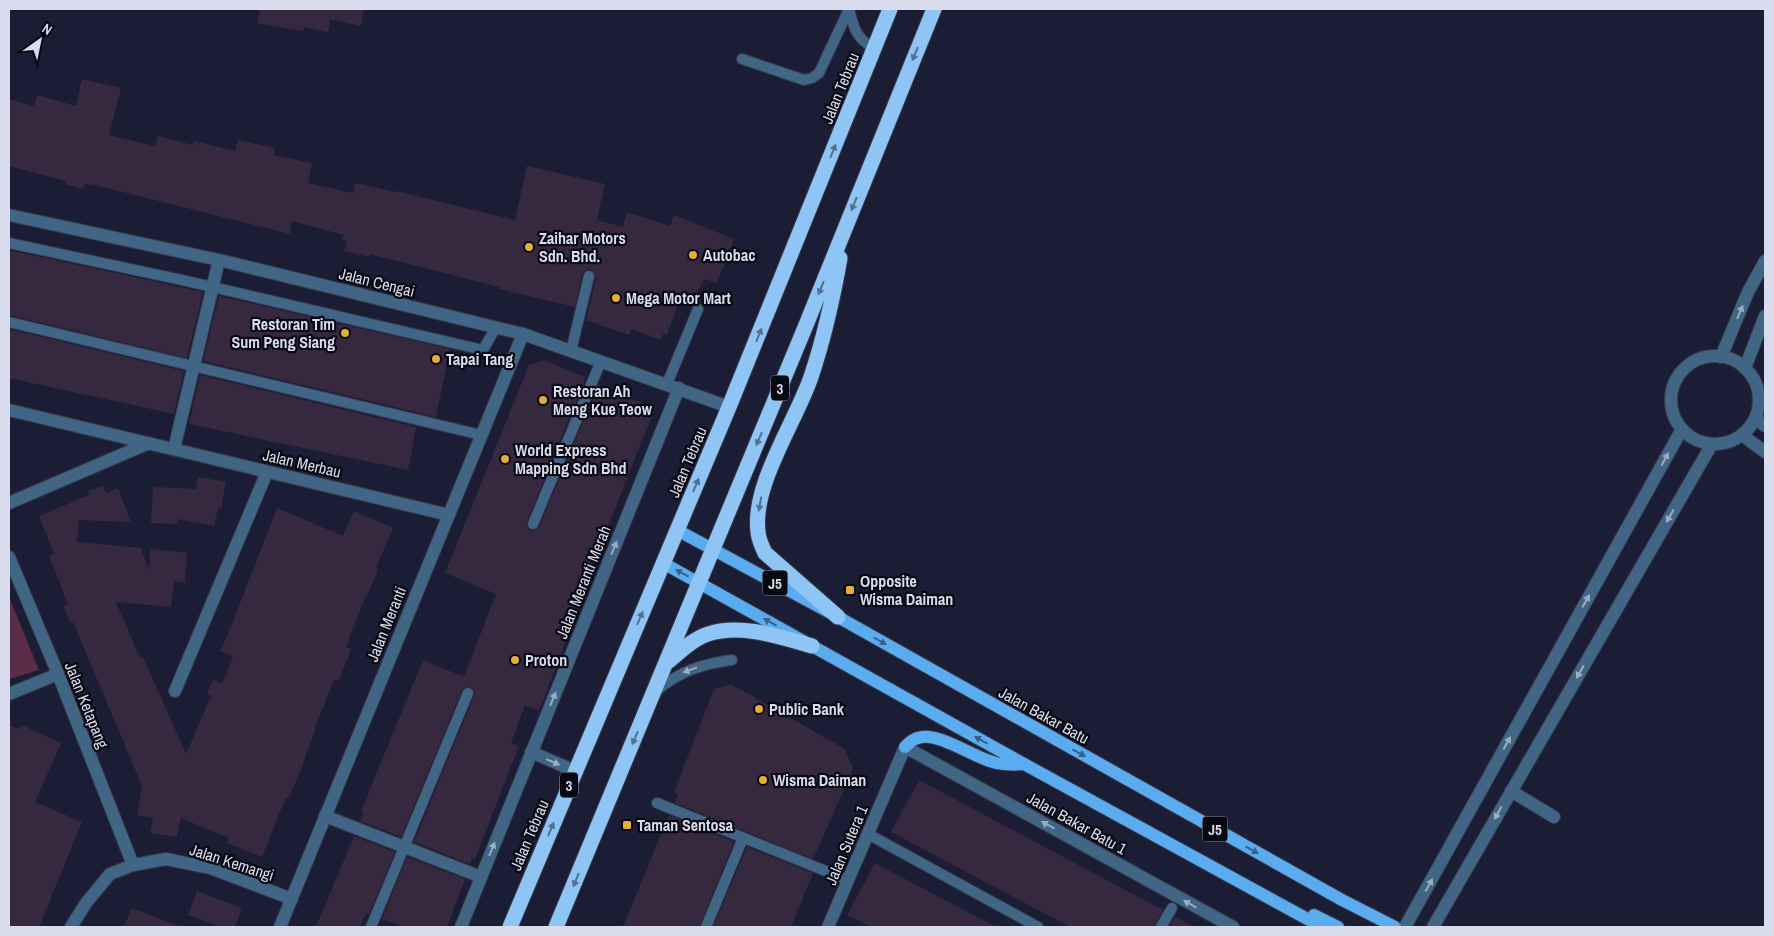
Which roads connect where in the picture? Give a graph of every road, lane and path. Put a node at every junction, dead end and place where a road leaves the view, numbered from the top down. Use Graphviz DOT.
graph roads {
  1 [pos="849,9"];
  2 [pos="890,9"];
  3 [pos="934,9"];
  4 [pos="875,49"];
  5 [pos="742,59"];
  6 [pos="9,215"];
  7 [pos="845,227"];
  8 [pos="9,243"];
  9 [pos="219,260"];
  10 [pos="1765,260"];
  11 [pos="589,276"];
  12 [pos="213,287"];
  13 [pos="698,309"];
  14 [pos="1765,316"];
  15 [pos="9,322"];
  16 [pos="496,327"];
  17 [pos="523,334"];
  18 [pos="571,351"];
  19 [pos="1720,357"];
  20 [pos="600,361"];
  21 [pos="194,367"];
  22 [pos="1745,368"];
  23 [pos="673,386"];
  24 [pos="729,408"];
  25 [pos="9,410"];
  26 [pos="1755,418"];
  27 [pos="1765,426"];
  28 [pos="1682,429"];
  29 [pos="481,435"];
  30 [pos="1742,435"];
  31 [pos="149,443"];
  32 [pos="1712,444"];
  33 [pos="174,449"];
  34 [pos="1765,452"];
  35 [pos="267,472"];
  36 [pos="9,503"];
  37 [pos="449,515"];
  38 [pos="533,524"];
  39 [pos="677,530"];
  40 [pos="713,549"];
  41 [pos="9,557"];
  42 [pos="663,563"];
  43 [pos="700,583"];
  44 [pos="838,617"];
  45 [pos="812,646"];
  46 [pos="732,660"];
  47 [pos="666,663"];
  48 [pos="58,674"];
  49 [pos="10,691"];
  50 [pos="175,691"];
  51 [pos="468,693"];
  52 [pos="654,693"];
  53 [pos="905,747"];
  54 [pos="531,752"];
  55 [pos="1024,764"];
  56 [pos="575,771"];
  57 [pos="1511,791"];
  58 [pos="656,803"];
  59 [pos="326,816"];
  60 [pos="1118,816"];
  61 [pos="1554,817"];
  62 [pos="868,834"];
  63 [pos="743,838"];
  64 [pos="404,846"];
  65 [pos="133,865"];
  66 [pos="481,877"];
  67 [pos="848,880"];
  68 [pos="292,899"];
  69 [pos="1172,908"];
  70 [pos="833,925"];
  71 [pos="71,927"];
  72 [pos="280,927"];
  73 [pos="371,927"];
  74 [pos="461,927"];
  75 [pos="510,927"];
  76 [pos="556,927"];
  77 [pos="706,927"];
  78 [pos="1038,927"];
  79 [pos="1161,927"];
  80 [pos="1233,927"];
  81 [pos="1322,927"];
  82 [pos="1338,927"];
  83 [pos="1395,927"];
  84 [pos="1405,927"];
  85 [pos="1432,927"];
  1 -- 4 [label="lane"];
  1 -- 5 [label="lane"];
  2 -- 4 [label="highway, Jalan Tebrau / 3"];
  3 -- 7 [label="highway, 3, one-way"];
  24 -- 4 [label="highway, Jalan Tebrau / 3, one-way"];
  6 -- 9 [label="street, Jalan Cengai"];
  7 -- 40 [label="highway, 3, one-way"];
  7 -- 44 [label="highway, one-way"];
  8 -- 12 [label="lane"];
  9 -- 12 [label="street"];
  9 -- 16 [label="street, Jalan Cengai"];
  19 -- 10 [label="street, one-way"];
  11 -- 18 [label="lane"];
  12 -- 16 [label="lane"];
  12 -- 21 [label="street"];
  13 -- 23 [label="lane"];
  14 -- 22 [label="street"];
  15 -- 21 [label="lane"];
  16 -- 17 [label="street, Jalan Cengai"];
  17 -- 18 [label="street, Jalan Cengai"];
  17 -- 29 [label="street, Jalan Meranti"];
  18 -- 20 [label="street, Jalan Cengai"];
  19 -- 22 [label="street"];
  19 -- 28 [label="street"];
  20 -- 23 [label="street, Jalan Cengai"];
  20 -- 38 [label="lane"];
  21 -- 29 [label="lane"];
  21 -- 33 [label="street"];
  22 -- 26 [label="street"];
  23 -- 24 [label="street, Jalan Cengai"];
  54 -- 23 [label="street, Jalan Meranti Merah, one-way"];
  39 -- 24 [label="highway, Jalan Tebrau / 3, one-way"];
  25 -- 31 [label="street, Jalan Merbau"];
  26 -- 27 [label="street"];
  26 -- 30 [label="street"];
  28 -- 32 [label="street"];
  84 -- 28 [label="street, one-way"];
  29 -- 37 [label="street, Jalan Meranti"];
  30 -- 32 [label="street"];
  30 -- 34 [label="street"];
  31 -- 33 [label="street, Jalan Merbau"];
  31 -- 36 [label="street"];
  32 -- 57 [label="street, one-way"];
  33 -- 35 [label="street, Jalan Merbau"];
  35 -- 37 [label="street, Jalan Merbau"];
  35 -- 50 [label="street"];
  37 -- 59 [label="street, Jalan Meranti"];
  39 -- 40 [label="main road, Jalan Bakar Batu / J5"];
  39 -- 42 [label="highway, Jalan Tebrau / 3"];
  40 -- 43 [label="highway, 3"];
  40 -- 44 [label="main road, Jalan Bakar Batu / J5"];
  41 -- 48 [label="street, Jalan Ketapang"];
  43 -- 42 [label="main road, J5, one-way"];
  56 -- 42 [label="highway, Jalan Tebrau / 3, one-way"];
  45 -- 43 [label="main road, J5, one-way"];
  43 -- 47 [label="highway, 3"];
  44 -- 83 [label="main road, Jalan Bakar Batu / J5, one-way"];
  45 -- 47 [label="highway"];
  55 -- 45 [label="main road, J5, one-way"];
  46 -- 52 [label="lane, one-way"];
  47 -- 52 [label="highway, 3"];
  48 -- 49 [label="street"];
  48 -- 65 [label="street, Jalan Ketapang"];
  51 -- 64 [label="lane"];
  52 -- 76 [label="highway, 3, one-way"];
  53 -- 55 [label="main road"];
  53 -- 62 [label="street, Jalan Sutera 1"];
  80 -- 53 [label="street, Jalan Bakar Batu 1, one-way"];
  54 -- 56 [label="street, one-way"];
  66 -- 54 [label="street, Jalan Meranti Merah, one-way"];
  55 -- 60 [label="main road, J5"];
  75 -- 56 [label="highway, Jalan Tebrau / 3, one-way"];
  57 -- 61 [label="street"];
  57 -- 85 [label="street, one-way"];
  58 -- 63 [label="lane"];
  59 -- 64 [label="street"];
  59 -- 68 [label="street, Jalan Meranti"];
  60 -- 81 [label="main road, J5"];
  60 -- 82 [label="main road"];
  62 -- 67 [label="street, Jalan Sutera 1"];
  62 -- 78 [label="lane"];
  63 -- 67 [label="lane"];
  63 -- 77 [label="lane"];
  64 -- 66 [label="street"];
  64 -- 73 [label="lane"];
  65 -- 68 [label="street, Jalan Kemangi"];
  65 -- 71 [label="street, Jalan Kemangi"];
  66 -- 74 [label="street, Jalan Meranti Merah"];
  67 -- 70 [label="street, Jalan Sutera 1"];
  68 -- 72 [label="street, Jalan Meranti"];
  69 -- 79 [label="lane"];
}
